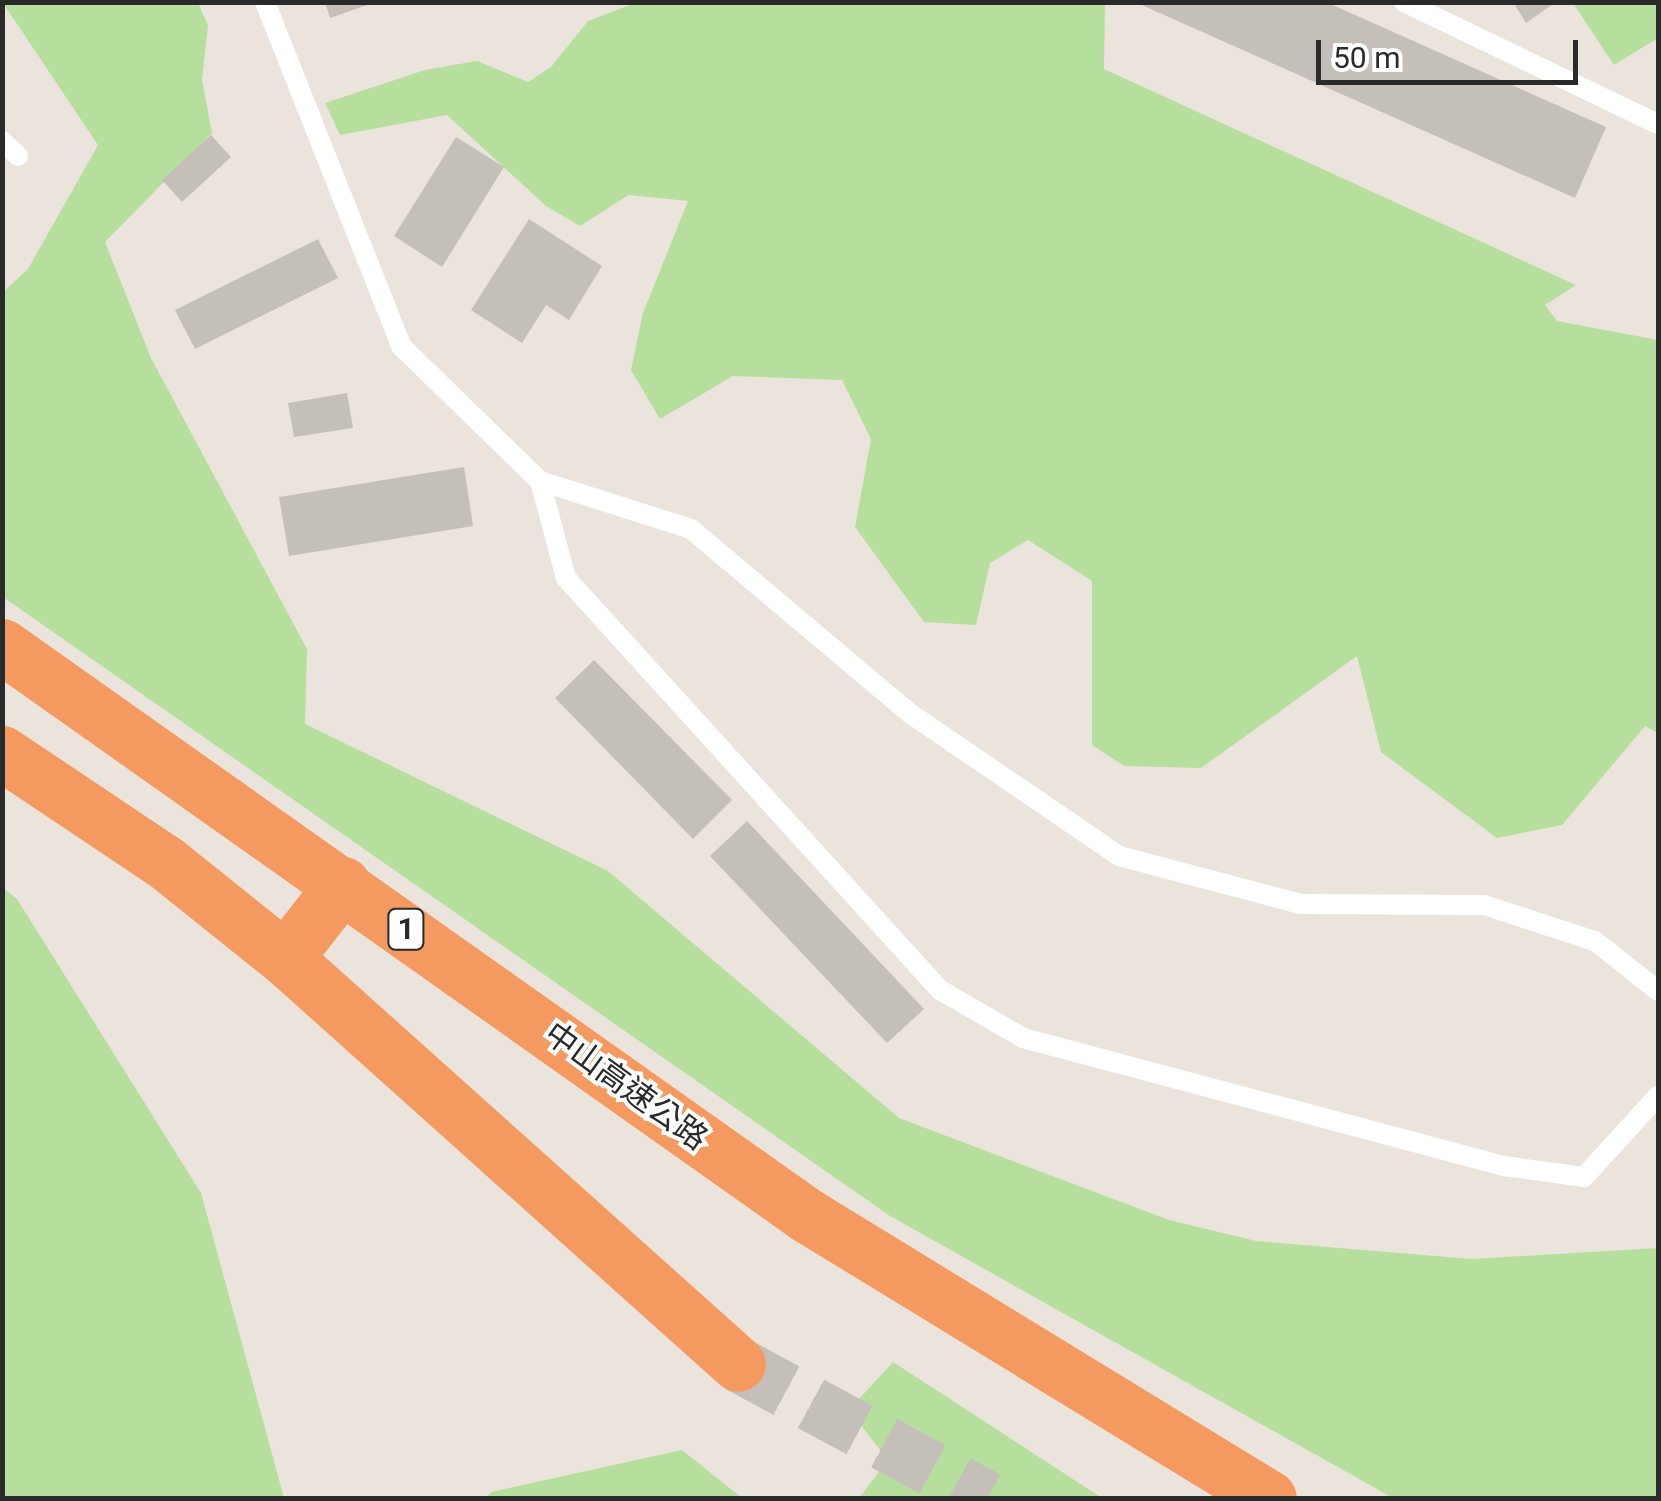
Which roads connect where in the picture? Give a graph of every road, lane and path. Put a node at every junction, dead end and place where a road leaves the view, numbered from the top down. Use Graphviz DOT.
graph roads {
  1 [pos="265,2"];
  2 [pos="1404,2"];
  3 [pos="1658,124"];
  4 [pos="540,481"];
  5 [pos="2,646"];
  6 [pos="7,757"];
  7 [pos="343,884"];
  8 [pos="285,958"];
  9 [pos="1658,991"];
  10 [pos="1658,1096"];
  11 [pos="738,1364"];
  12 [pos="1269,1498"];
  1 -- 4 [label="lane"];
  2 -- 3 [label="lane"];
  4 -- 9 [label="lane"];
  4 -- 10 [label="lane"];
  5 -- 7 [label="highway, 中山高速公路 / 1"];
  6 -- 8 [label="highway"];
  7 -- 8 [label="highway"];
  7 -- 12 [label="highway, 中山高速公路 / 1"];
  8 -- 11 [label="highway"];
}
